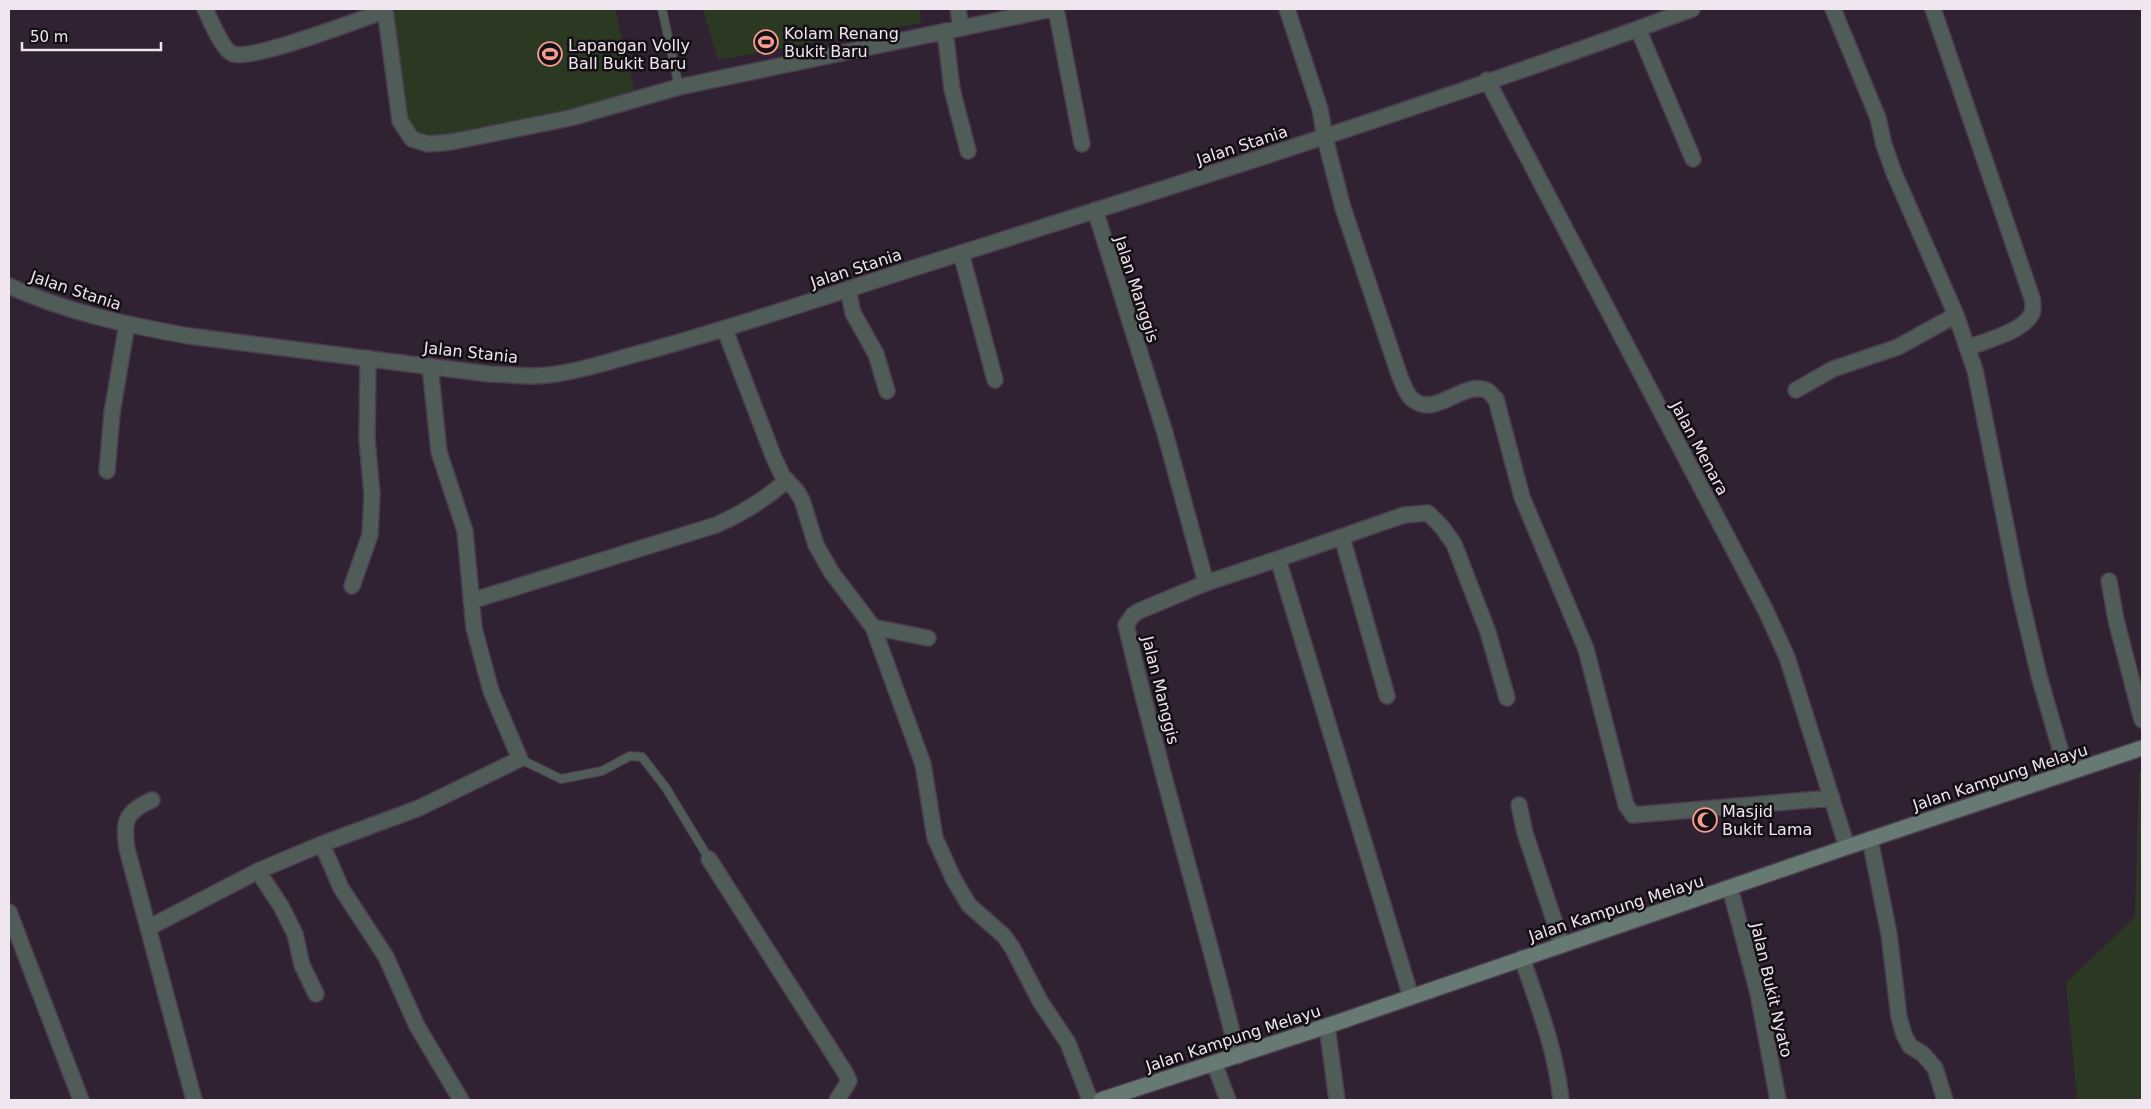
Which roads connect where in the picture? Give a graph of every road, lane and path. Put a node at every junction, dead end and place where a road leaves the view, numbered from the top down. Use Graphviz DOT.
graph roads {
  1 [pos="205,9"];
  2 [pos="662,9"];
  3 [pos="958,9"];
  4 [pos="1052,9"];
  5 [pos="1056,9"];
  6 [pos="1287,9"];
  7 [pos="1692,9"];
  8 [pos="1833,9"];
  9 [pos="1933,9"];
  10 [pos="385,10"];
  11 [pos="961,28"];
  12 [pos="1638,29"];
  13 [pos="944,31"];
  14 [pos="1487,80"];
  15 [pos="679,86"];
  16 [pos="1325,138"];
  17 [pos="1082,144"];
  18 [pos="968,152"];
  19 [pos="1692,159"];
  20 [pos="1095,210"];
  21 [pos="961,253"];
  22 [pos="9,286"];
  23 [pos="848,289"];
  24 [pos="1956,316"];
  25 [pos="127,324"];
  26 [pos="725,330"];
  27 [pos="1968,348"];
  28 [pos="368,358"];
  29 [pos="430,366"];
  30 [pos="995,380"];
  31 [pos="887,390"];
  32 [pos="1796,390"];
  33 [pos="107,471"];
  34 [pos="787,480"];
  35 [pos="1342,537"];
  36 [pos="1278,559"];
  37 [pos="2109,581"];
  38 [pos="1206,582"];
  39 [pos="352,586"];
  40 [pos="471,601"];
  41 [pos="873,627"];
  42 [pos="928,638"];
  43 [pos="1388,696"];
  44 [pos="1507,698"];
  45 [pos="2142,720"];
  46 [pos="2142,748"];
  47 [pos="520,759"];
  48 [pos="2067,774"];
  49 [pos="1832,798"];
  50 [pos="152,800"];
  51 [pos="1519,806"];
  52 [pos="1870,839"];
  53 [pos="322,844"];
  54 [pos="1847,846"];
  55 [pos="709,859"];
  56 [pos="258,872"];
  57 [pos="1730,888"];
  58 [pos="9,912"];
  59 [pos="148,928"];
  60 [pos="1562,944"];
  61 [pos="1522,958"];
  62 [pos="316,994"];
  63 [pos="1410,997"];
  64 [pos="1327,1026"];
  65 [pos="1238,1056"];
  66 [pos="1214,1063"];
  67 [pos="81,1100"];
  68 [pos="194,1100"];
  69 [pos="461,1100"];
  70 [pos="837,1100"];
  71 [pos="1090,1100"];
  72 [pos="1101,1100"];
  73 [pos="1228,1100"];
  74 [pos="1337,1100"];
  75 [pos="1561,1100"];
  76 [pos="1778,1100"];
  77 [pos="1945,1100"];
  1 -- 10 [label="street"];
  2 -- 15 [label="lane"];
  3 -- 11 [label="street"];
  4 -- 11 [label="street"];
  5 -- 17 [label="street"];
  6 -- 16 [label="street"];
  7 -- 12 [label="street, Jalan Stania"];
  8 -- 24 [label="street"];
  9 -- 27 [label="street"];
  10 -- 15 [label="street"];
  11 -- 13 [label="street"];
  12 -- 14 [label="street, Jalan Stania"];
  12 -- 19 [label="street"];
  13 -- 15 [label="street"];
  13 -- 18 [label="street"];
  14 -- 16 [label="street, Jalan Stania"];
  14 -- 49 [label="street, Jalan Menara"];
  16 -- 20 [label="street, Jalan Stania"];
  16 -- 49 [label="street"];
  20 -- 21 [label="street, Jalan Stania"];
  20 -- 38 [label="street, Jalan Manggis"];
  21 -- 23 [label="street, Jalan Stania"];
  21 -- 30 [label="street"];
  22 -- 25 [label="street, Jalan Stania"];
  23 -- 26 [label="street, Jalan Stania"];
  23 -- 31 [label="street"];
  24 -- 27 [label="street"];
  24 -- 32 [label="street"];
  25 -- 28 [label="street, Jalan Stania"];
  25 -- 33 [label="street"];
  26 -- 29 [label="street, Jalan Stania"];
  26 -- 34 [label="street"];
  27 -- 48 [label="street"];
  28 -- 29 [label="street, Jalan Stania"];
  28 -- 39 [label="street"];
  29 -- 40 [label="street"];
  34 -- 40 [label="street"];
  34 -- 41 [label="street"];
  35 -- 36 [label="street"];
  35 -- 43 [label="street"];
  35 -- 44 [label="street"];
  36 -- 38 [label="street"];
  36 -- 63 [label="street"];
  37 -- 45 [label="street"];
  38 -- 65 [label="street, Jalan Manggis"];
  40 -- 47 [label="street"];
  41 -- 42 [label="street"];
  41 -- 71 [label="street"];
  46 -- 48 [label="main road, Jalan Kampung Melayu"];
  47 -- 53 [label="street"];
  47 -- 55 [label="lane"];
  48 -- 52 [label="main road, Jalan Kampung Melayu"];
  49 -- 54 [label="street, Jalan Menara"];
  50 -- 59 [label="street"];
  51 -- 60 [label="street"];
  52 -- 54 [label="main road, Jalan Kampung Melayu"];
  52 -- 77 [label="street"];
  53 -- 56 [label="street"];
  53 -- 69 [label="street"];
  54 -- 57 [label="main road, Jalan Kampung Melayu"];
  55 -- 70 [label="street"];
  56 -- 59 [label="street"];
  56 -- 62 [label="street"];
  57 -- 60 [label="main road, Jalan Kampung Melayu"];
  57 -- 76 [label="street, Jalan Bukit Nyato"];
  58 -- 67 [label="street"];
  59 -- 68 [label="street"];
  60 -- 61 [label="main road, Jalan Kampung Melayu"];
  61 -- 63 [label="main road, Jalan Kampung Melayu"];
  61 -- 75 [label="street"];
  63 -- 64 [label="main road, Jalan Kampung Melayu"];
  64 -- 65 [label="main road, Jalan Kampung Melayu"];
  64 -- 74 [label="street"];
  65 -- 66 [label="main road, Jalan Kampung Melayu"];
  66 -- 72 [label="main road, Jalan Kampung Melayu"];
  66 -- 73 [label="street"];
}
